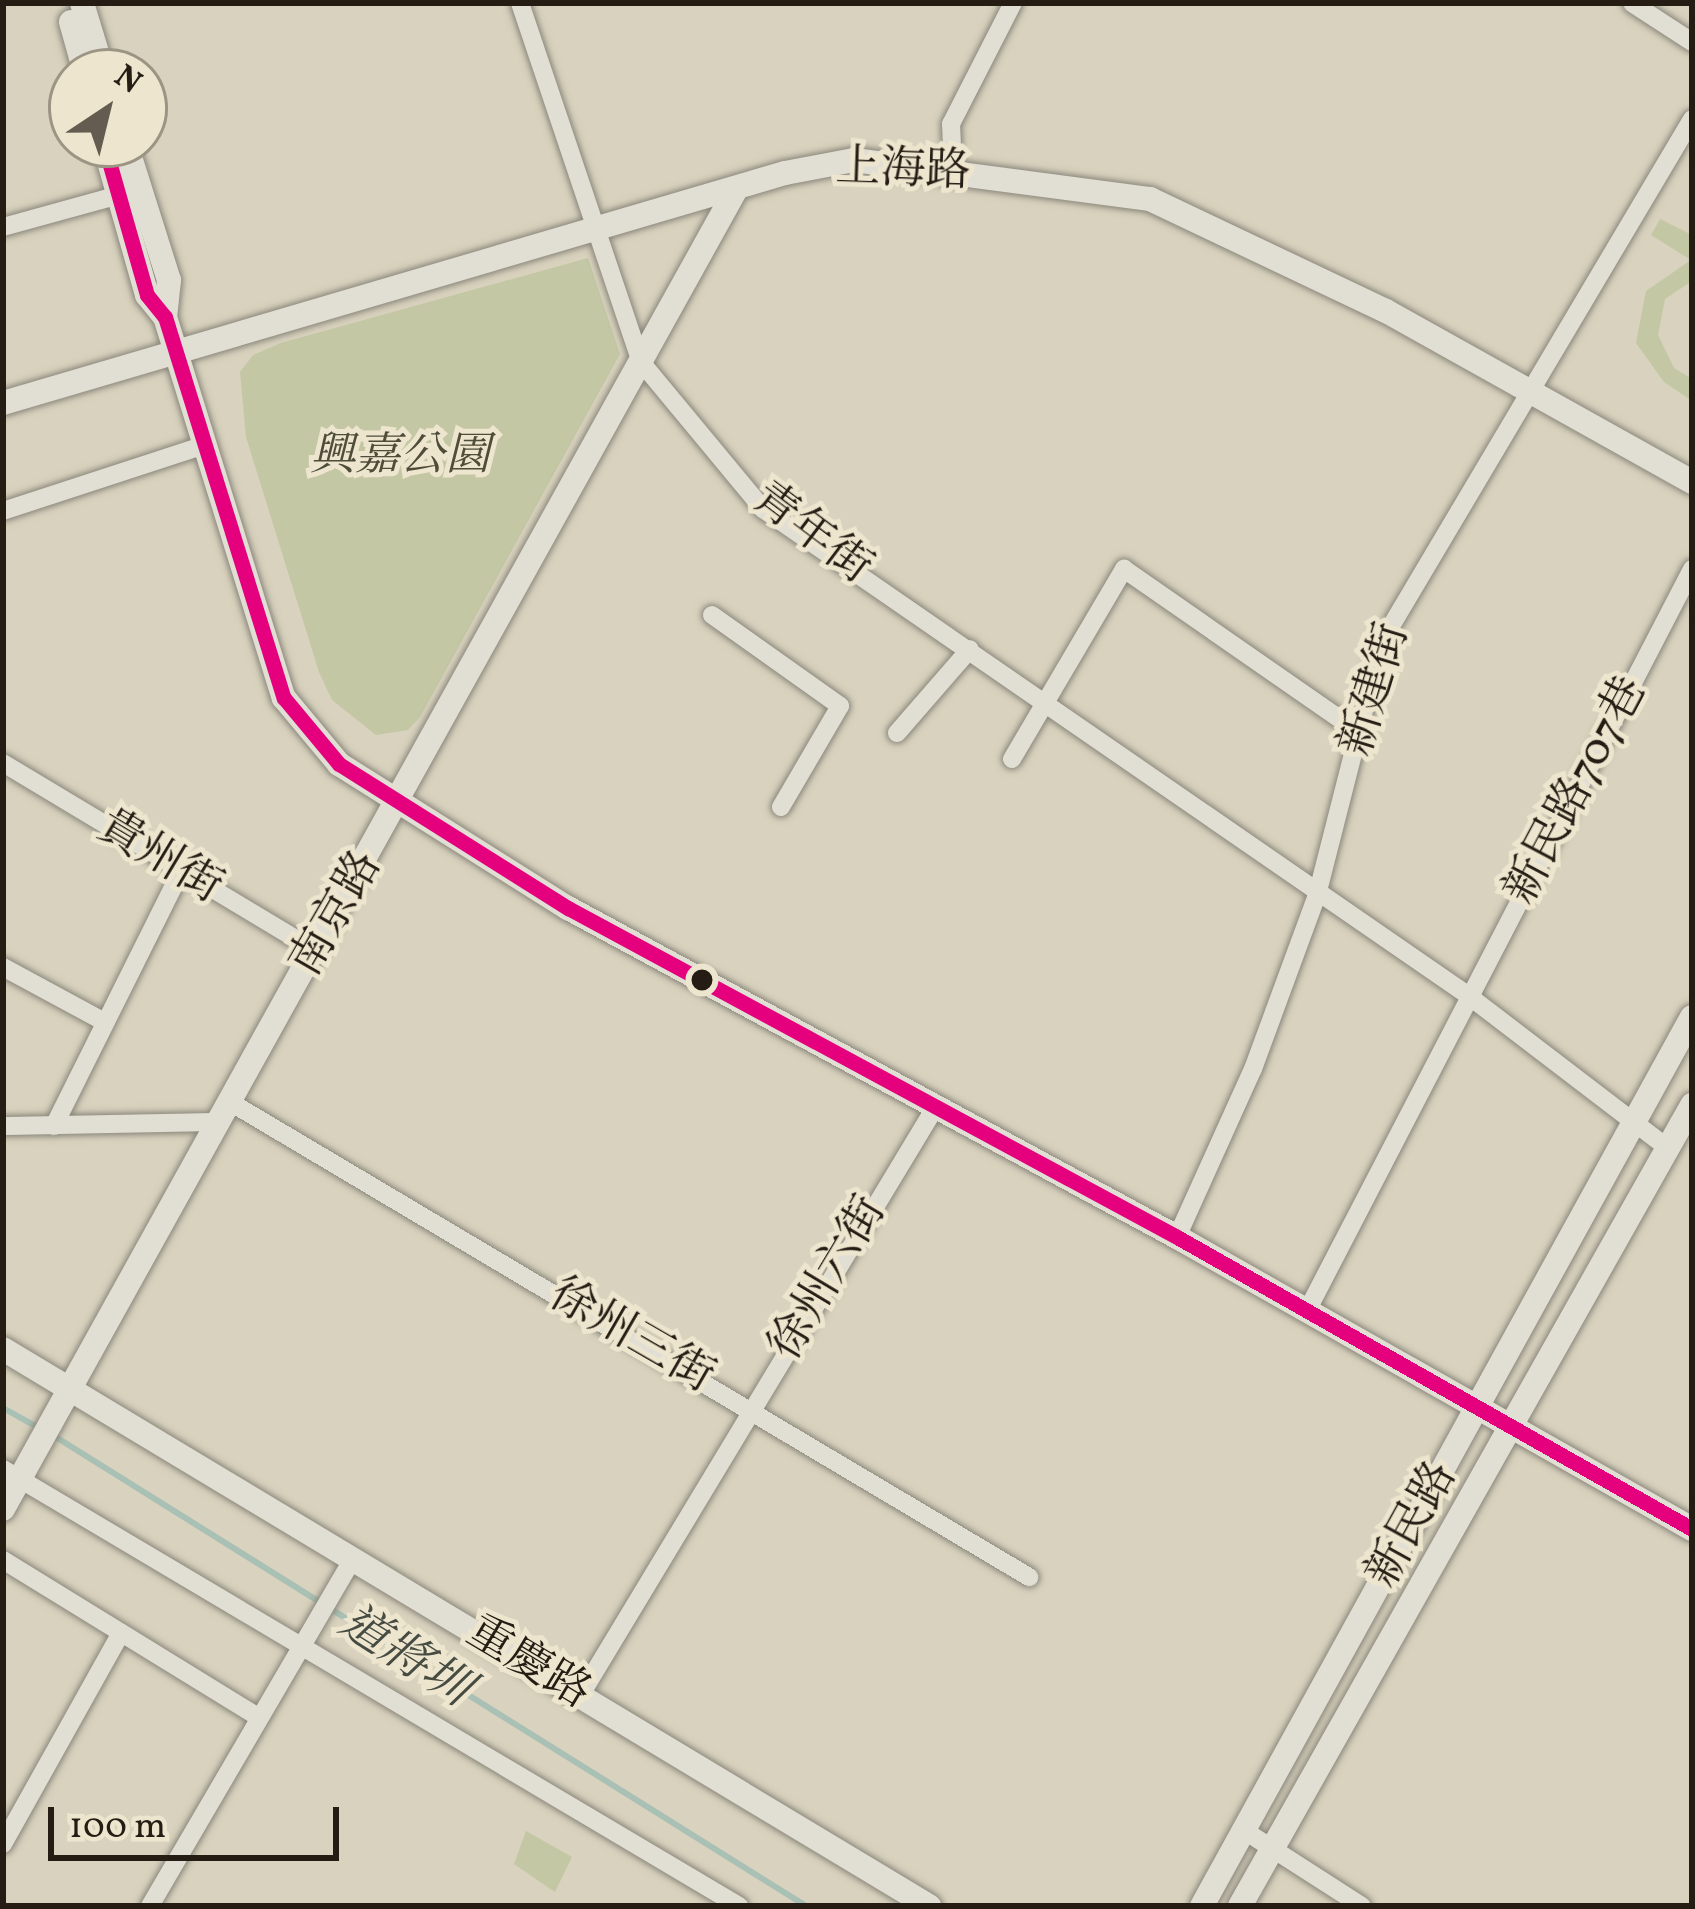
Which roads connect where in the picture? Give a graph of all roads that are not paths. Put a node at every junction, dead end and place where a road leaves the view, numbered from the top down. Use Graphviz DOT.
graph roads {
  1 [pos="65,3"];
  2 [pos="82,3"];
  3 [pos="520,3"];
  4 [pos="1013,3"];
  5 [pos="1632,3"];
  6 [pos="1692,42"];
  7 [pos="78,48"];
  8 [pos="96,48"];
  9 [pos="1692,119"];
  10 [pos="111,168"];
  11 [pos="134,168"];
  12 [pos="953,170"];
  13 [pos="735,191"];
  14 [pos="118,195"];
  15 [pos="3,227"];
  16 [pos="595,234"];
  17 [pos="165,317"];
  18 [pos="177,354"];
  19 [pos="641,362"];
  20 [pos="1524,393"];
  21 [pos="3,404"];
  22 [pos="205,445"];
  23 [pos="1692,482"];
  24 [pos="3,511"];
  25 [pos="1688,577"];
  26 [pos="712,615"];
  27 [pos="970,649"];
  28 [pos="1048,702"];
  29 [pos="897,733"];
  30 [pos="1361,734"];
  31 [pos="1012,759"];
  32 [pos="3,763"];
  33 [pos="398,806"];
  34 [pos="781,807"];
  35 [pos="181,871"];
  36 [pos="1317,895"];
  37 [pos="316,951"];
  38 [pos="3,967"];
  39 [pos="1469,996"];
  40 [pos="1692,1017"];
  41 [pos="101,1020"];
  42 [pos="1692,1105"];
  43 [pos="933,1111"];
  44 [pos="225,1112"];
  45 [pos="1633,1122"];
  46 [pos="3,1126"];
  47 [pos="54,1126"];
  48 [pos="1668,1148"];
  49 [pos="1177,1237"];
  50 [pos="1309,1310"];
  51 [pos="3,1349"];
  52 [pos="69,1387"];
  53 [pos="752,1406"];
  54 [pos="1478,1406"];
  55 [pos="1510,1425"];
  56 [pos="17,1470"];
  57 [pos="3,1509"];
  58 [pos="1692,1529"];
  59 [pos="353,1558"];
  60 [pos="3,1560"];
  61 [pos="1029,1576"];
  62 [pos="121,1633"];
  63 [pos="300,1646"];
  64 [pos="580,1696"];
  65 [pos="258,1717"];
  66 [pos="1245,1831"];
  67 [pos="3,1844"];
  68 [pos="1273,1848"];
  69 [pos="150,1906"];
  70 [pos="740,1906"];
  71 [pos="929,1906"];
  72 [pos="1202,1906"];
  73 [pos="1240,1906"];
  74 [pos="1362,1906"];
  1 -- 7 [label="street"];
  2 -- 8 [label="street"];
  3 -- 16 [label="street, 青年街"];
  4 -- 12 [label="street"];
  5 -- 6 [label="street"];
  9 -- 20 [label="street, 新建街"];
  10 -- 14 [label="street"];
  11 -- 17 [label="street"];
  12 -- 13 [label="street, 上海路"];
  12 -- 20 [label="street, 上海路"];
  13 -- 16 [label="street, 上海路"];
  13 -- 19 [label="street, 南京路"];
  14 -- 15 [label="street"];
  14 -- 17 [label="street"];
  16 -- 18 [label="street, 上海路"];
  16 -- 19 [label="street, 青年街"];
  17 -- 18 [label="street"];
  18 -- 21 [label="street, 上海路"];
  18 -- 22 [label="street"];
  19 -- 27 [label="street, 青年街"];
  19 -- 33 [label="street, 南京路"];
  20 -- 23 [label="street, 上海路"];
  20 -- 30 [label="street, 新建街"];
  22 -- 24 [label="street"];
  22 -- 33 [label="street"];
  25 -- 39 [label="street, 新民路707巷"];
  26 -- 34 [label="street"];
  27 -- 28 [label="street, 青年街"];
  27 -- 29 [label="street"];
  28 -- 30 [label="street"];
  28 -- 31 [label="street"];
  28 -- 36 [label="street, 青年街"];
  30 -- 36 [label="street, 新建街"];
  32 -- 35 [label="street, 貴州街"];
  33 -- 37 [label="street, 南京路"];
  33 -- 43 [label="street"];
  35 -- 37 [label="street, 貴州街"];
  35 -- 41 [label="street"];
  36 -- 39 [label="street"];
  36 -- 49 [label="street, 新建街"];
  37 -- 44 [label="street, 南京路"];
  38 -- 41 [label="street"];
  39 -- 45 [label="street"];
  39 -- 50 [label="street, 新民路707巷"];
  40 -- 45 [label="street, 新民路"];
  41 -- 47 [label="street"];
  42 -- 48 [label="street, 新民路"];
  43 -- 49 [label="street"];
  43 -- 53 [label="street, 徐州六街"];
  44 -- 47 [label="street"];
  44 -- 52 [label="street, 南京路"];
  44 -- 53 [label="street, 徐州三街"];
  45 -- 48 [label="street"];
  45 -- 54 [label="street, 新民路"];
  46 -- 47 [label="street"];
  48 -- 55 [label="street, 新民路"];
  49 -- 50 [label="street"];
  50 -- 54 [label="street"];
  51 -- 52 [label="street, 重慶路"];
  52 -- 56 [label="street, 南京路"];
  52 -- 59 [label="street, 重慶路"];
  53 -- 61 [label="street, 徐州三街"];
  53 -- 64 [label="street, 徐州六街"];
  54 -- 55 [label="street"];
  54 -- 66 [label="street, 新民路"];
  55 -- 58 [label="street"];
  55 -- 68 [label="street, 新民路"];
  56 -- 57 [label="street, 南京路"];
  56 -- 63 [label="street"];
  59 -- 63 [label="street"];
  59 -- 64 [label="street, 重慶路"];
  60 -- 62 [label="street"];
  62 -- 65 [label="street"];
  62 -- 67 [label="street"];
  63 -- 65 [label="street"];
  63 -- 70 [label="street"];
  64 -- 71 [label="street, 重慶路"];
  65 -- 69 [label="street"];
  66 -- 68 [label="street"];
  66 -- 72 [label="street, 新民路"];
  68 -- 73 [label="street, 新民路"];
  68 -- 74 [label="street"];
}
